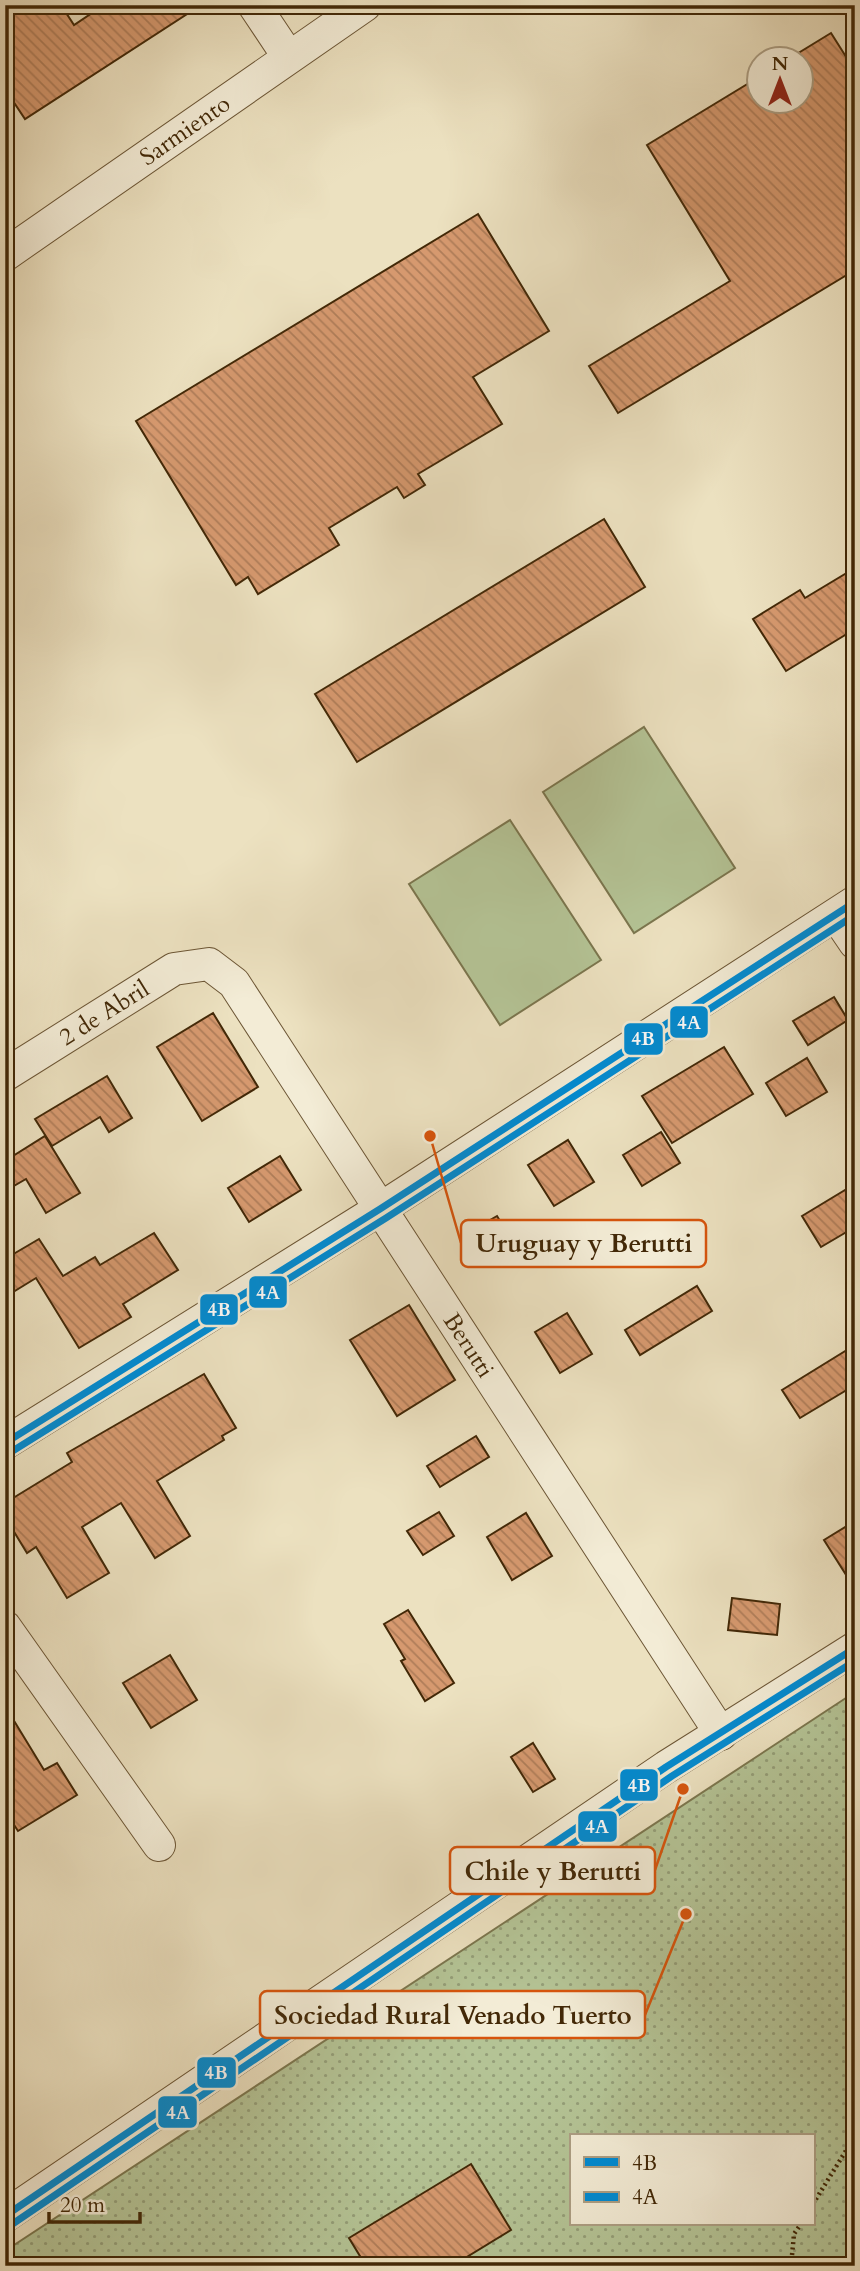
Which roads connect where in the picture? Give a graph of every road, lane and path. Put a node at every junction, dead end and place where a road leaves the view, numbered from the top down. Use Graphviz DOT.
graph roads {
  1 [pos="254,5"];
  2 [pos="365,5"];
  3 [pos="288,57"];
  4 [pos="5,255"];
  5 [pos="845,908"];
  6 [pos="855,943"];
  7 [pos="209,964"];
  8 [pos="5,1074"];
  9 [pos="380,1209"];
  10 [pos="5,1443"];
  11 [pos="5,1627"];
  12 [pos="855,1648"];
  13 [pos="721,1734"];
  14 [pos="159,1845"];
  15 [pos="855,2136"];
  16 [pos="814,2202"];
  17 [pos="5,2216"];
  18 [pos="800,2226"];
  19 [pos="792,2266"];
  1 -- 3 [label="street"];
  2 -- 3 [label="street, Sarmiento"];
  3 -- 4 [label="street, Sarmiento"];
  5 -- 6 [label="street"];
  5 -- 9 [label="street"];
  7 -- 8 [label="street, 2 de Abril"];
  7 -- 9 [label="street, Berutti"];
  9 -- 10 [label="street"];
  9 -- 13 [label="street, Berutti"];
  11 -- 14 [label="street"];
  12 -- 13 [label="street"];
  13 -- 17 [label="street"];
  15 -- 16 [label="path"];
  18 -- 19 [label="path"];
}
